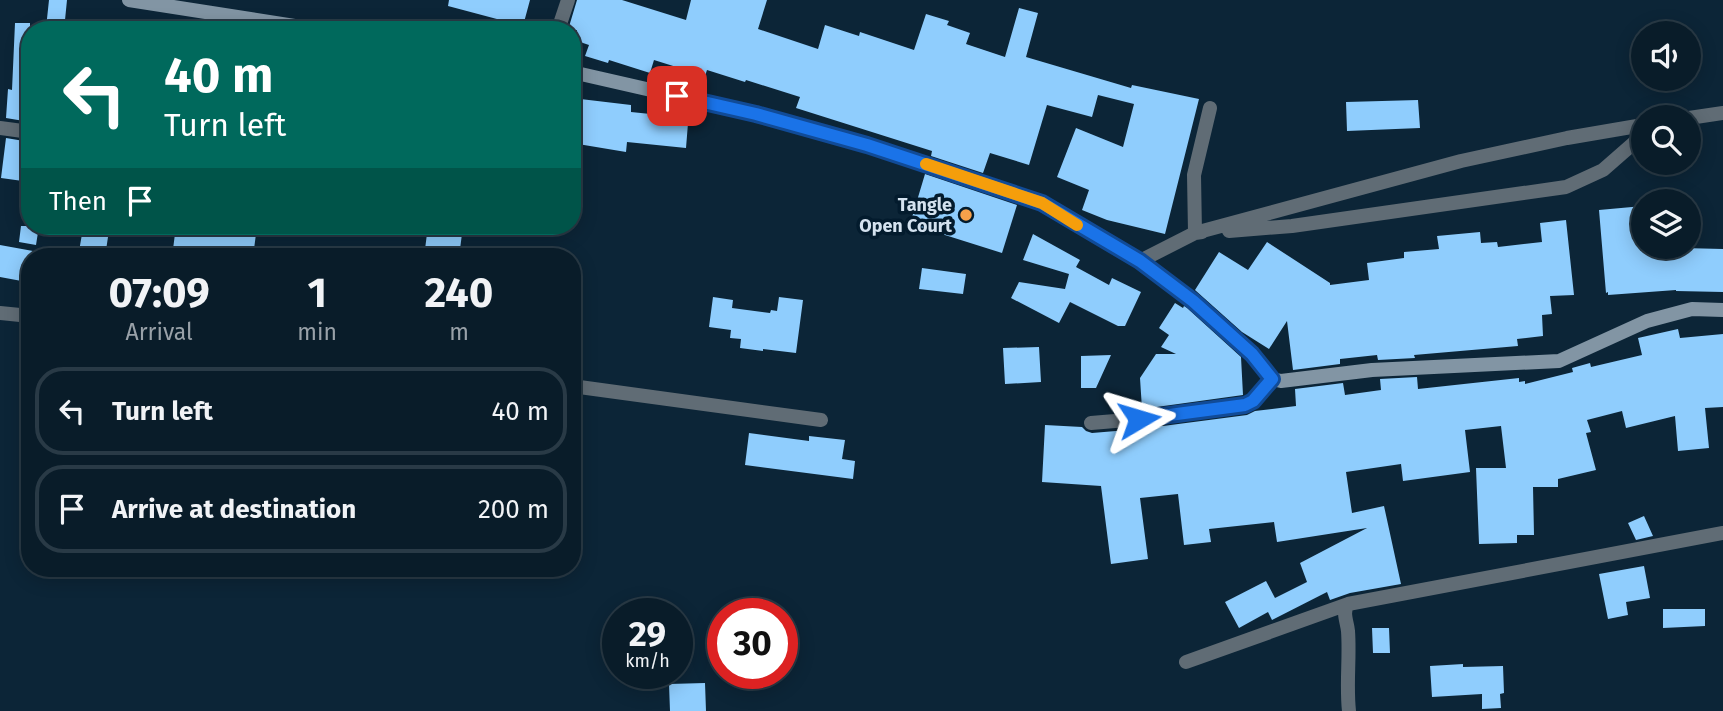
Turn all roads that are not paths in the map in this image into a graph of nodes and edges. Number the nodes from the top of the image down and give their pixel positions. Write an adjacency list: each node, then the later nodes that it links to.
1 (129, 0): 3 (street)
2 (568, 0): 4 (street)
3 (263, 21)
4 (561, 21)
5 (581, 74): 14 (street)
6 (1210, 108): 13 (street)
7 (1723, 113): 8 (street)
8 (1701, 116)
9 (1631, 127): 13 (street)
10 (0, 128): 11 (street)
11 (21, 131)
12 (1631, 146): 13 (street)
13 (1195, 233): 14 (street)
14 (1140, 261): 18 (street)
15 (1723, 310): 18 (street)
16 (0, 313): 17 (street)
17 (21, 315)
18 (1272, 379): 21 (street)
19 (581, 387): 20 (street)
20 (821, 420)
21 (1091, 424)
22 (1723, 533): 23 (street)
23 (1348, 604): 24 (street); 25 (street)
24 (1186, 662)
25 (1349, 711)

